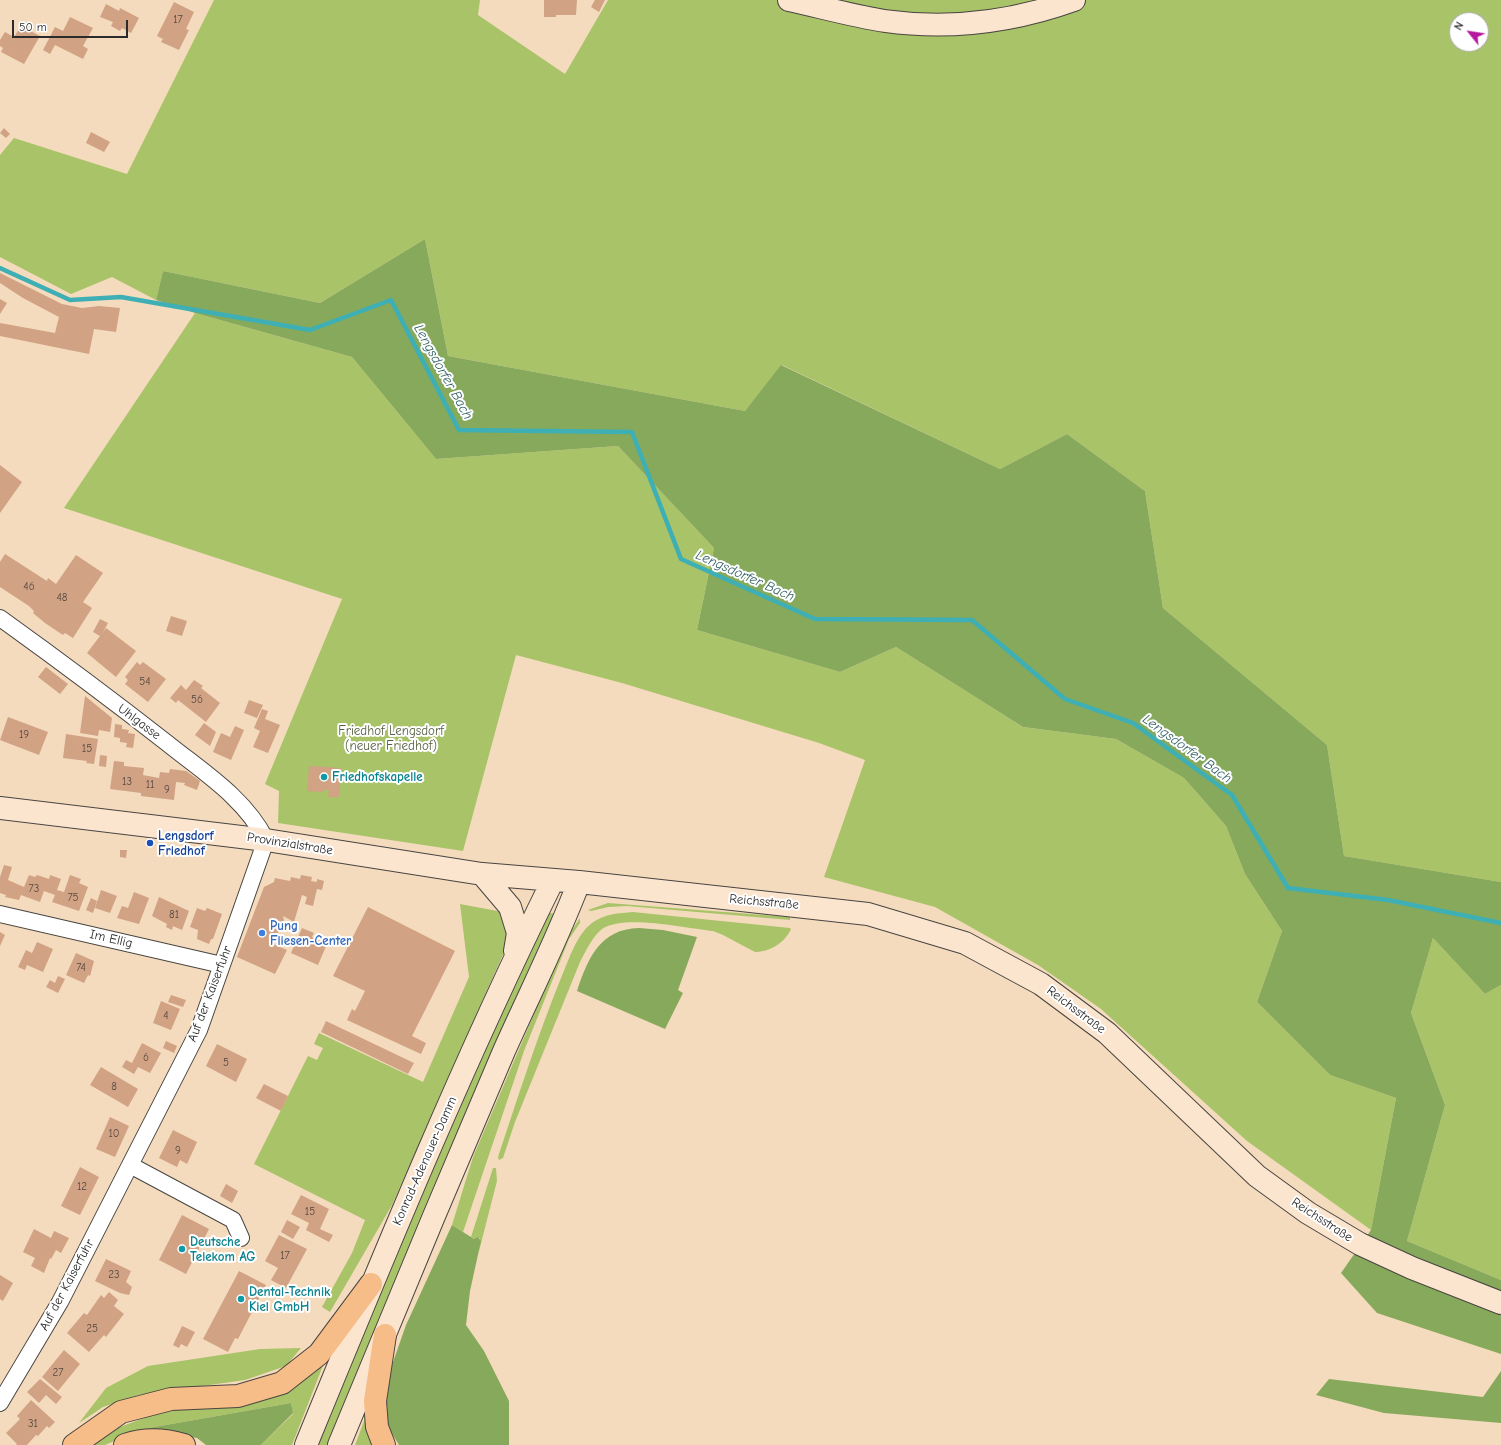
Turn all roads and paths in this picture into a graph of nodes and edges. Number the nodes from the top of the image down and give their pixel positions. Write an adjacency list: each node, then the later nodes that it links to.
1 (789, 0): 2 (main road)
2 (1074, 0)
3 (0, 618): 5 (street, Uhlgasse)
4 (0, 808): 5 (main road, Provinzialstraße)
5 (266, 840): 6 (main road, Provinzialstraße); 11 (street, Auf der Kaiserfuhr)
6 (482, 874): 7 (main road, Provinzialstraße); 10 (main road)
7 (553, 880): 8 (main road, Provinzialstraße); 10 (main road, Konrad-Adenauer-Damm)
8 (579, 882): 15 (main road, Reichsstraße); 16 (main road)
9 (0, 914): 11 (street, Im Ellig)
10 (514, 958): 14 (main road, Konrad-Adenauer-Damm)
11 (222, 965): 12 (street, Auf der Kaiserfuhr)
12 (130, 1165): 13 (street); 17 (street, Auf der Kaiserfuhr)
13 (241, 1238)
14 (371, 1284): 18 (highway); 21 (main road, Konrad-Adenauer-Damm)
15 (1501, 1303)
16 (384, 1334): 22 (main road); 23 (highway)
17 (0, 1403)
18 (74, 1445)
19 (125, 1445): 20 (highway)
20 (184, 1445)
21 (306, 1445)
22 (339, 1445)
23 (384, 1445)

